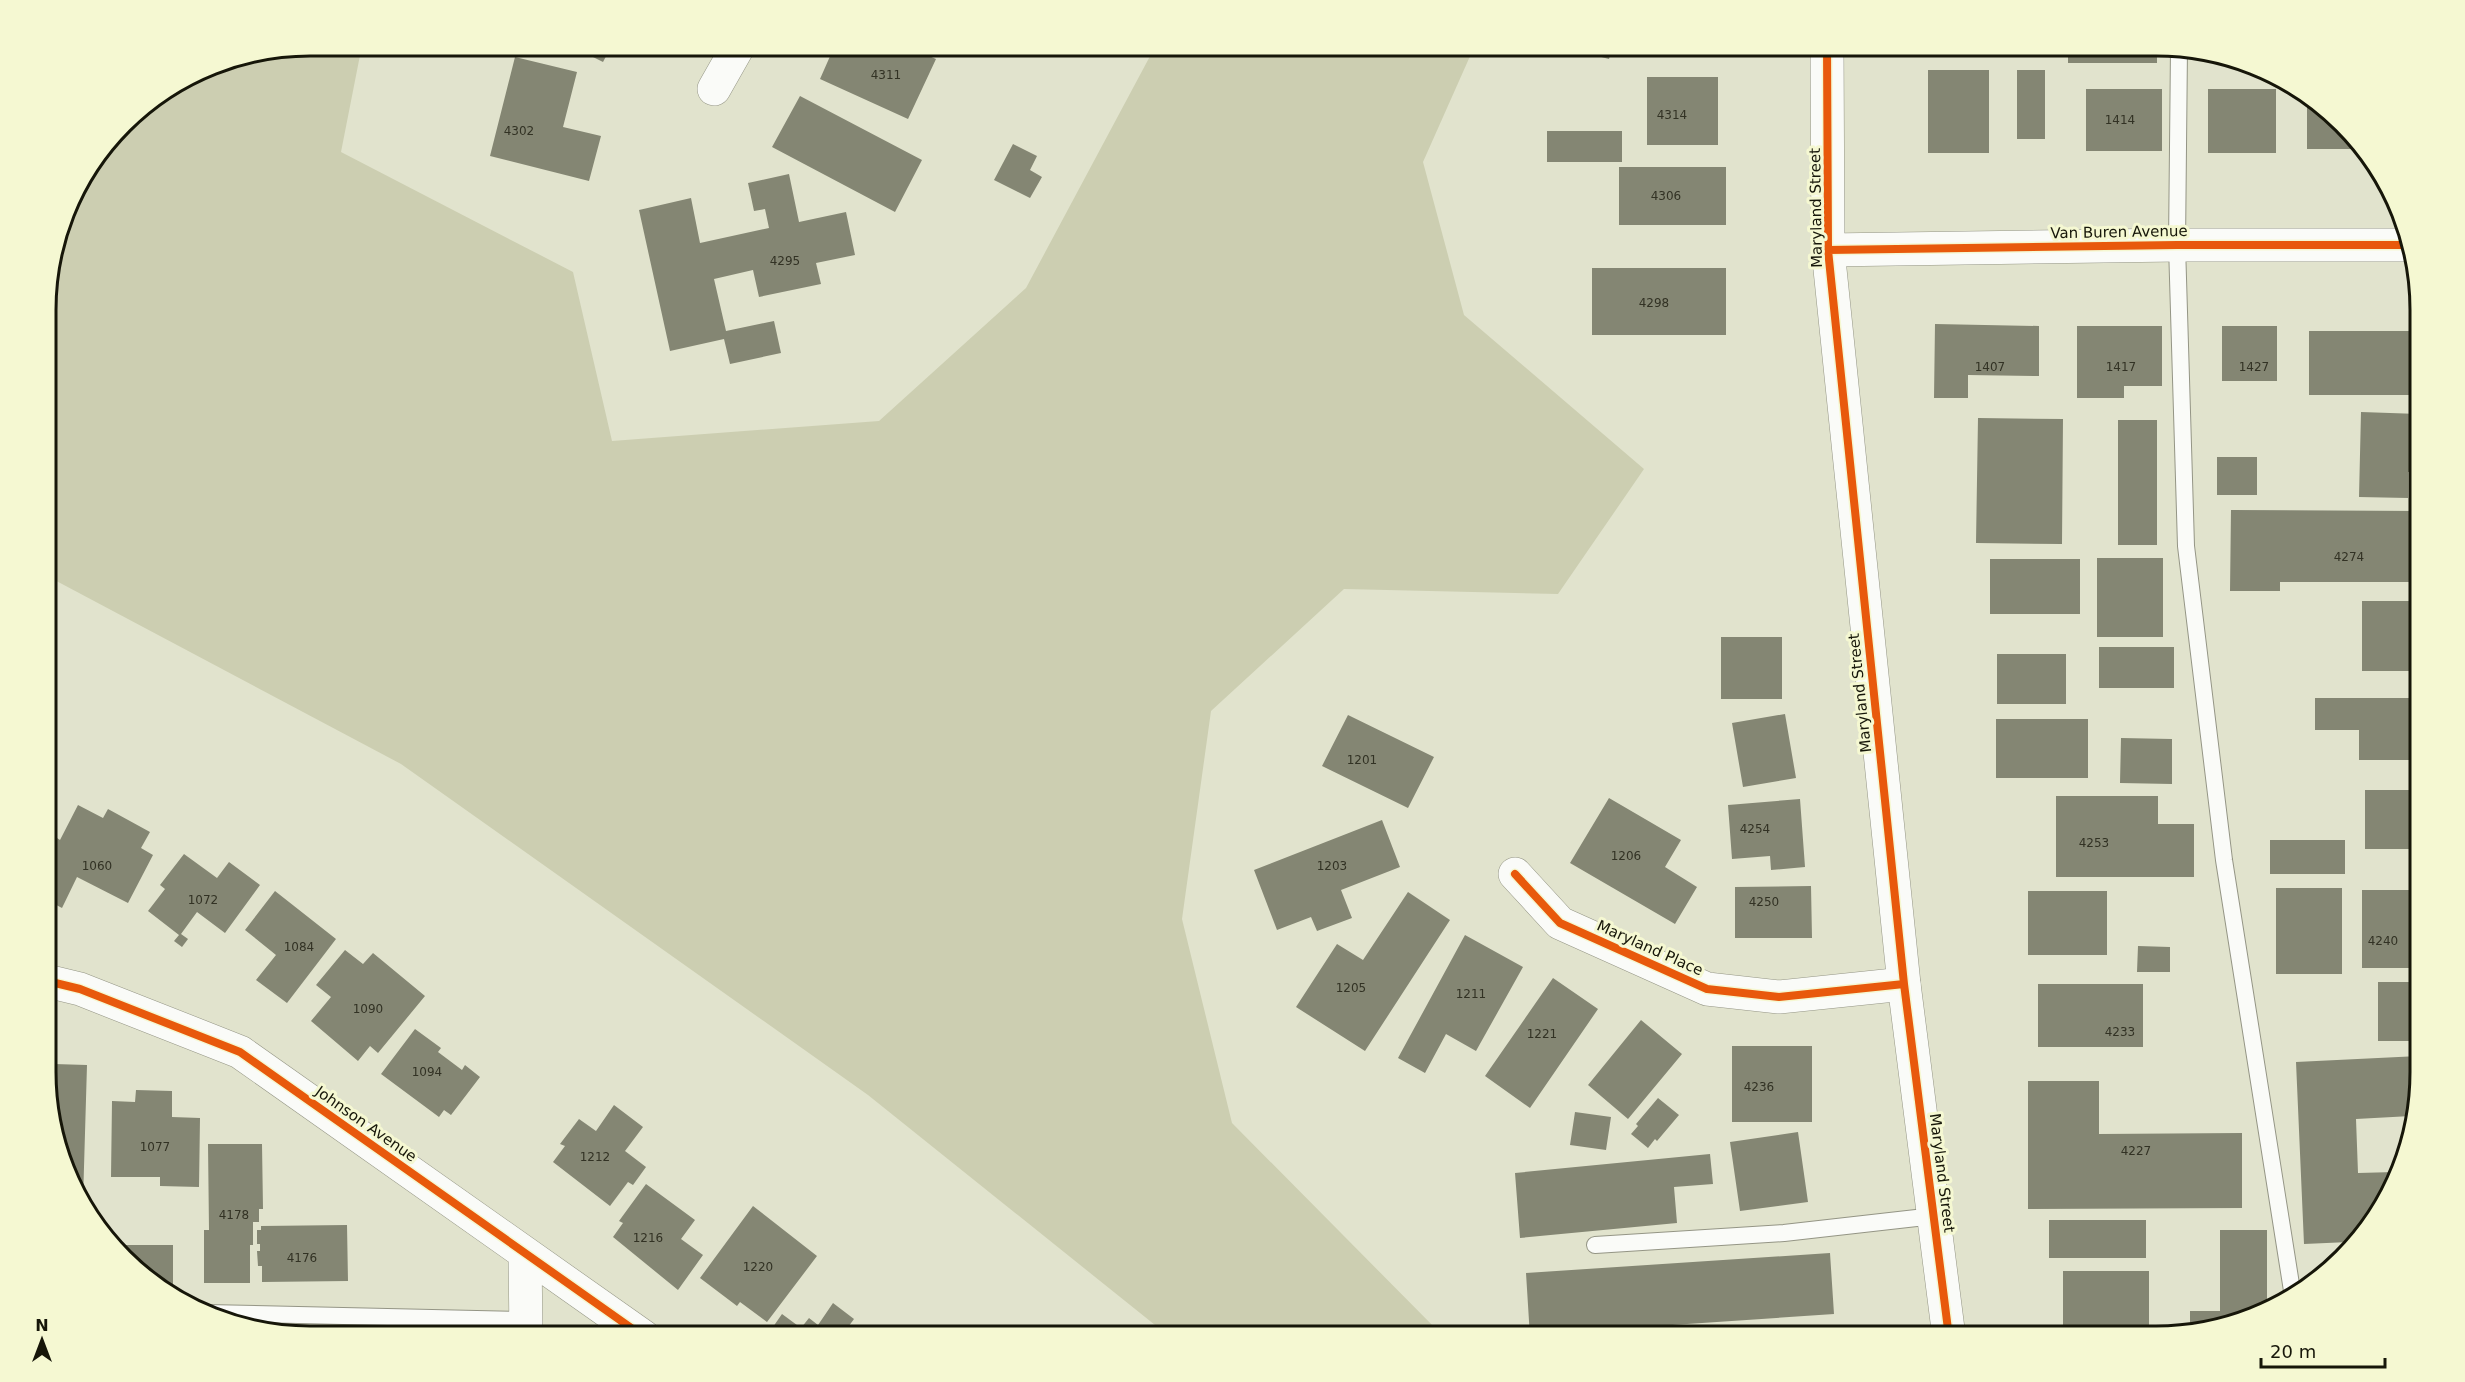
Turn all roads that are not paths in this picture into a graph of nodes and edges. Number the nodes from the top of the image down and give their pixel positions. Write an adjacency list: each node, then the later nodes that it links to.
1 (733, 56): 4 (street)
2 (1827, 56): 7 (street, Maryland Street)
3 (2179, 57): 5 (lane)
4 (714, 89)
5 (2177, 245): 6 (street, Van Buren Avenue); 7 (street, Van Buren Avenue); 14 (lane)
6 (2401, 245)
7 (1828, 250): 10 (street, Maryland Street)
8 (1515, 874): 10 (street, Maryland Place)
9 (56, 983): 13 (street, Johnson Avenue)
10 (1904, 984): 11 (street, Maryland Street)
11 (1934, 1216): 12 (lane); 19 (street, Maryland Street)
12 (1595, 1245)
13 (525, 1253): 17 (street); 18 (street, Johnson Avenue)
14 (2291, 1287)
15 (232, 1314): 16 (lane)
16 (483, 1326)
17 (526, 1326)
18 (628, 1326)
19 (1948, 1326)

